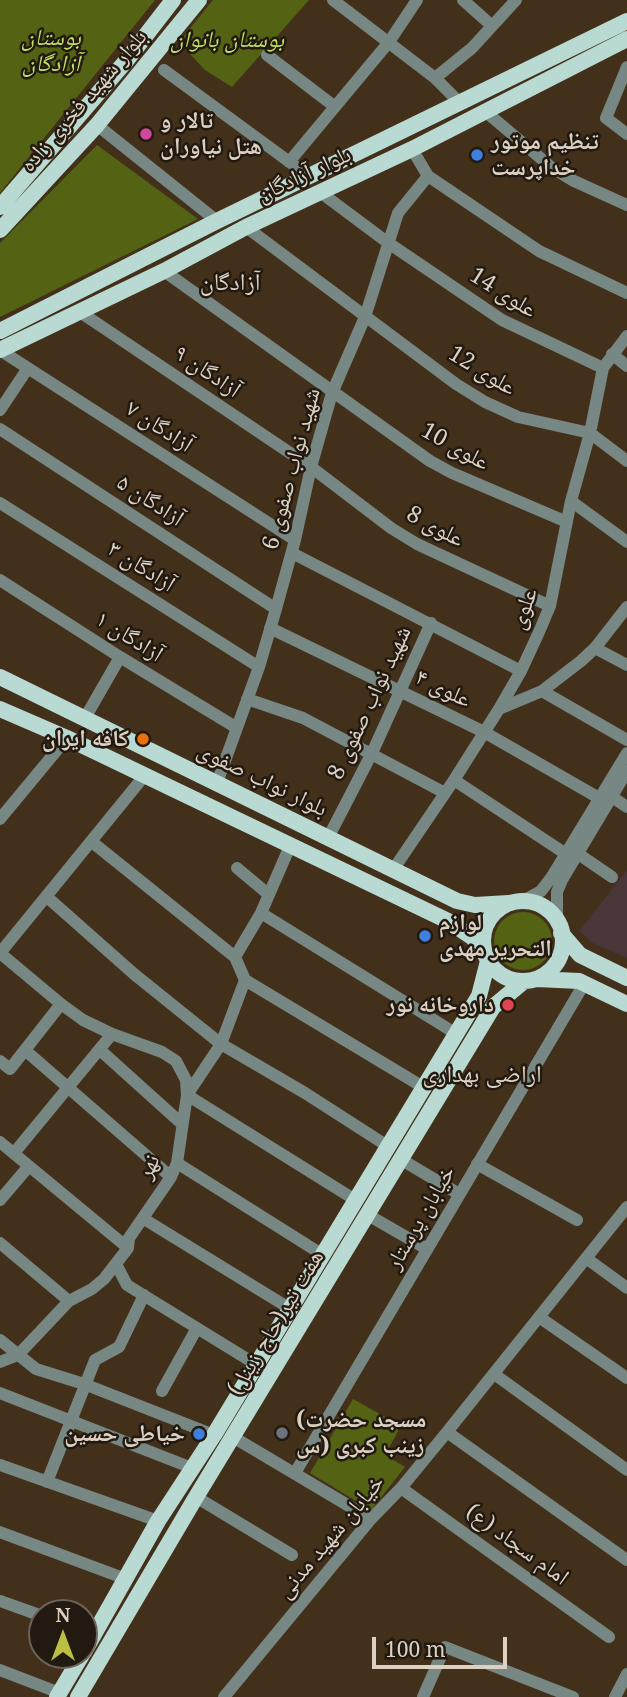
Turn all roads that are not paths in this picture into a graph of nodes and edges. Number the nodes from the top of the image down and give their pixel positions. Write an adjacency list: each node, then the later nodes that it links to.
1 (173, 0): 26 (main road, بلوار شهید فخری زاده)
2 (199, 0): 18 (main road, بلوار شهید فخری زاده)
3 (333, 0): 10 (street)
4 (417, 0): 10 (street)
5 (463, 0): 8 (street)
6 (516, 0): 8 (street)
7 (627, 21): 15 (main road, بلوار آزادگان)
8 (491, 25): 14 (street)
9 (627, 39): 17 (main road, بلوار آزادگان)
10 (389, 42): 14 (street); 16 (street)
11 (267, 55): 16 (street)
12 (627, 67): 19 (street)
13 (164, 69): 21 (street)
14 (435, 78): 15 (street)
15 (460, 103): 23 (main road, بلوار آزادگان)
16 (334, 106): 21 (street)
17 (486, 112): 20 (main road, بلوار آزادگان); 25 (street)
18 (97, 125): 27 (street); 29 (main road, بلوار شهید فخری زاده)
19 (627, 134)
20 (412, 149): 22 (street); 24 (main road, بلوار آزادگان)
21 (289, 162): 23 (street)
22 (428, 176): 30 (street, شهید نواب صفوی 6); 32 (street)
23 (310, 177): 27 (main road, بلوار آزادگان)
24 (320, 192): 28 (main road, بلوار آزادگان); 30 (street, علوی 14)
25 (627, 205)
26 (0, 207)
27 (217, 221): 35 (main road, بلوار آزادگان)
28 (246, 228): 31 (main road, بلوار آزادگان); 34 (street, علوی 12)
29 (0, 230)
30 (387, 242): 34 (street, شهید نواب صفوی 6); 41 (street, علوی 14)
31 (164, 271): 33 (main road, بلوار آزادگان); 42 (street, علوی 10)
32 (627, 293)
33 (80, 312): 37 (main road, بلوار آزادگان); 47 (street, آزادگان ۹)
34 (365, 317): 42 (street, شهید نواب صفوی 6); 45 (street, علوی 12)
35 (0, 331)
36 (627, 336): 38 (street, علوی)
37 (0, 350): 40 (street, آزادگان ۷)
38 (612, 354): 39 (street); 41 (street, علوی)
39 (627, 366)
40 (28, 368): 43 (street); 52 (street, آزادگان ۷)
41 (603, 368): 45 (street, علوی)
42 (332, 393): 47 (street, شهید نواب صفوی 6); 50 (street, علوی 10)
43 (0, 410)
44 (0, 429): 56 (street, آزادگان ۵)
45 (590, 433): 46 (street); 48 (street, علوی)
46 (627, 461)
47 (310, 467): 52 (street, شهید نواب صفوی 6); 54 (street, علوی 8)
48 (571, 501): 50 (street, علوی); 51 (street)
49 (0, 503): 62 (street, آزادگان ۳)
50 (567, 522): 54 (street, علوی)
51 (627, 542)
52 (293, 546): 56 (street, شهید نواب صفوی 6); 57 (street, آزادگان ۷)
53 (0, 580): 60 (street, آزادگان ۱)
54 (550, 606): 63 (street, علوی)
55 (627, 607): 59 (street)
56 (276, 609): 58 (street, شهید نواب صفوی 6)
57 (431, 623): 63 (street, آزادگان ۷); 65 (street, شهید نواب صفوی 8)
58 (270, 628): 62 (street, شهید نواب صفوی 6); 65 (street, علوی ۴)
59 (596, 648): 61 (street); 66 (street)
60 (120, 657): 70 (street); 71 (street, آزادگان ۱)
61 (627, 665)
62 (259, 667): 67 (street, شهید نواب صفوی 6)
63 (521, 671): 69 (street, علوی)
64 (0, 677): 70 (main road, بلوار نواب صفوی)
65 (400, 691): 72 (street, علوی ۴); 75 (street, شهید نواب صفوی 8)
66 (542, 691): 69 (street); 74 (street)
67 (247, 699): 71 (street, شهید نواب صفوی 6); 75 (street)
68 (0, 709): 73 (main road, بلوار نواب صفوی)
69 (499, 709): 72 (street, علوی)
70 (85, 718): 80 (main road, بلوار نواب صفوی)
71 (237, 728): 80 (street, شهید نواب صفوی 6)
72 (484, 732): 79 (street, علوی); 82 (street, علوی ۴)
73 (67, 738): 78 (main road, بلوار نواب صفوی); 84 (street)
74 (627, 740)
75 (372, 753): 81 (street); 85 (street, شهید نواب صفوی 8)
76 (627, 753): 82 (street)
77 (627, 771): 82 (street)
78 (145, 775): 86 (street); 87 (main road, بلوار نواب صفوی)
79 (454, 780): 81 (street, علوی); 88 (street)
80 (217, 783): 85 (main road, بلوار نواب صفوی)
81 (445, 793): 90 (street, علوی)
82 (606, 798): 83 (street, علوی ۴); 88 (street)
83 (627, 807)
84 (0, 819)
85 (328, 838): 90 (main road, بلوار نواب صفوی)
86 (92, 842): 93 (street); 101 (street)
87 (290, 846): 92 (street); 97 (main road, بلوار نواب صفوی)
88 (572, 853): 91 (street); 95 (street); 98 (street)
89 (237, 868): 92 (street)
90 (393, 870): 94 (main road, بلوار نواب صفوی)
91 (612, 877)
92 (268, 894): 96 (street)
93 (47, 897): 99 (street); 113 (street)
94 (457, 901): 95 (main road, بلوار نواب صفوی); 97 (main road)
95 (516, 902): 98 (main road); 100 (main road)
96 (261, 913): 101 (street); 111 (street)
97 (448, 921): 100 (main road, بلوار نواب صفوی)
98 (559, 926): 102 (main road); 105 (main road)
99 (0, 953): 108 (street)
100 (485, 955): 105 (main road); 107 (main road, هفت تیر(حاج زینل))
101 (235, 957): 104 (street)
102 (591, 961): 103 (main road); 106 (main road)
103 (627, 978)
104 (245, 980): 113 (street, نهر); 118 (street)
105 (530, 981): 106 (main road); 110 (main road, هفت تیر(حاج زینل))
106 (581, 982): 109 (main road); 126 (street, خیابان پرستار)
107 (479, 996): 110 (main road); 111 (main road, هفت تیر(حاج زینل))
108 (61, 1004): 112 (street); 115 (street)
109 (627, 1004)
110 (493, 1007): 124 (main road, هفت تیر(حاج زینل))
111 (456, 1033): 118 (main road, هفت تیر(حاج زینل))
112 (112, 1034): 114 (street); 119 (street)
113 (221, 1044): 119 (street, نهر); 122 (street)
114 (100, 1050): 117 (street); 120 (street)
115 (26, 1051): 116 (street); 117 (street)
116 (5, 1065)
117 (66, 1087): 123 (street); 128 (street)
118 (423, 1087): 122 (main road, هفت تیر(حاج زینل))
119 (187, 1095): 120 (street, نهر); 131 (street)
120 (181, 1123): 125 (street, نهر)
121 (0, 1142): 123 (street)
122 (389, 1147): 131 (main road, هفت تیر(حاج زینل))
123 (14, 1153): 127 (street)
124 (402, 1160): 129 (street); 133 (main road, هفت تیر(حاج زینل))
125 (177, 1163): 128 (street, نهر); 139 (street)
126 (477, 1164): 129 (street, خیابان پرستار); 135 (street)
127 (29, 1166): 130 (street); 137 (street)
128 (171, 1177): 134 (street, نهر)
129 (459, 1194): 138 (street, خیابان پرستار)
130 (0, 1200)
131 (357, 1200): 139 (main road, هفت تیر(حاج زینل))
132 (627, 1207): 140 (street, خیابان شهید مدنی)
133 (368, 1215): 138 (street); 160 (main road, هفت تیر(حاج زینل))
134 (144, 1219): 137 (street, نهر); 145 (street)
135 (576, 1220)
136 (0, 1243): 144 (street)
137 (128, 1248): 141 (street, نهر)
138 (427, 1249): 164 (street, خیابان پرستار)
139 (323, 1255): 145 (main road, هفت تیر(حاج زینل))
140 (586, 1258): 142 (street); 146 (street, خیابان شهید مدنی)
141 (116, 1264): 143 (street); 144 (street, نهر)
142 (627, 1288)
143 (144, 1295): 147 (street); 154 (street)
144 (69, 1301): 149 (street, نهر)
145 (289, 1308): 151 (main road, هفت تیر(حاج زینل))
146 (539, 1317): 152 (street, خیابان شهید مدنی); 153 (street)
147 (197, 1328): 151 (street); 155 (street)
148 (0, 1340): 149 (street)
149 (18, 1355): 150 (street); 154 (street)
150 (0, 1362)
151 (257, 1365): 159 (main road, هفت تیر(حاج زینل))
152 (494, 1374): 158 (street, خیابان شهید مدنی); 163 (street)
153 (627, 1378)
154 (83, 1384): 157 (street); 159 (street)
155 (162, 1391)
156 (0, 1393): 157 (street)
157 (70, 1422): 162 (street); 165 (street)
158 (447, 1432): 166 (street, خیابان شهید مدنی); 172 (street)
159 (214, 1435): 162 (main road, هفت تیر(حاج زینل))
160 (233, 1437): 164 (street); 167 (main road, هفت تیر(حاج زینل))
161 (0, 1465): 165 (street)
162 (192, 1468): 169 (main road, هفت تیر(حاج زینل))
163 (627, 1470)
164 (295, 1473): 168 (street)
165 (47, 1482): 169 (street)
166 (401, 1488): 168 (street, خیابان شهید مدنی); 177 (street, امام سجاد (ع))
167 (195, 1497): 171 (street); 183 (main road, هفت تیر(حاج زینل))
168 (370, 1519): 184 (street, خیابان شهید مدنی)
169 (158, 1521): 173 (main road, هفت تیر(حاج زینل))
170 (0, 1532): 173 (street)
171 (292, 1555)
172 (627, 1560)
173 (126, 1579): 176 (main road, هفت تیر(حاج زینل))
174 (0, 1601): 175 (street)
175 (28, 1611)
176 (98, 1620)
177 (609, 1637)
178 (73, 1669): 182 (main road, هفت تیر(حاج زینل))
179 (0, 1670): 182 (street)
180 (627, 1674): 187 (street)
181 (549, 1692): 185 (street); 186 (street)
182 (58, 1695)
183 (78, 1697)
184 (225, 1697)
185 (423, 1697)
186 (573, 1697)
187 (615, 1697)

